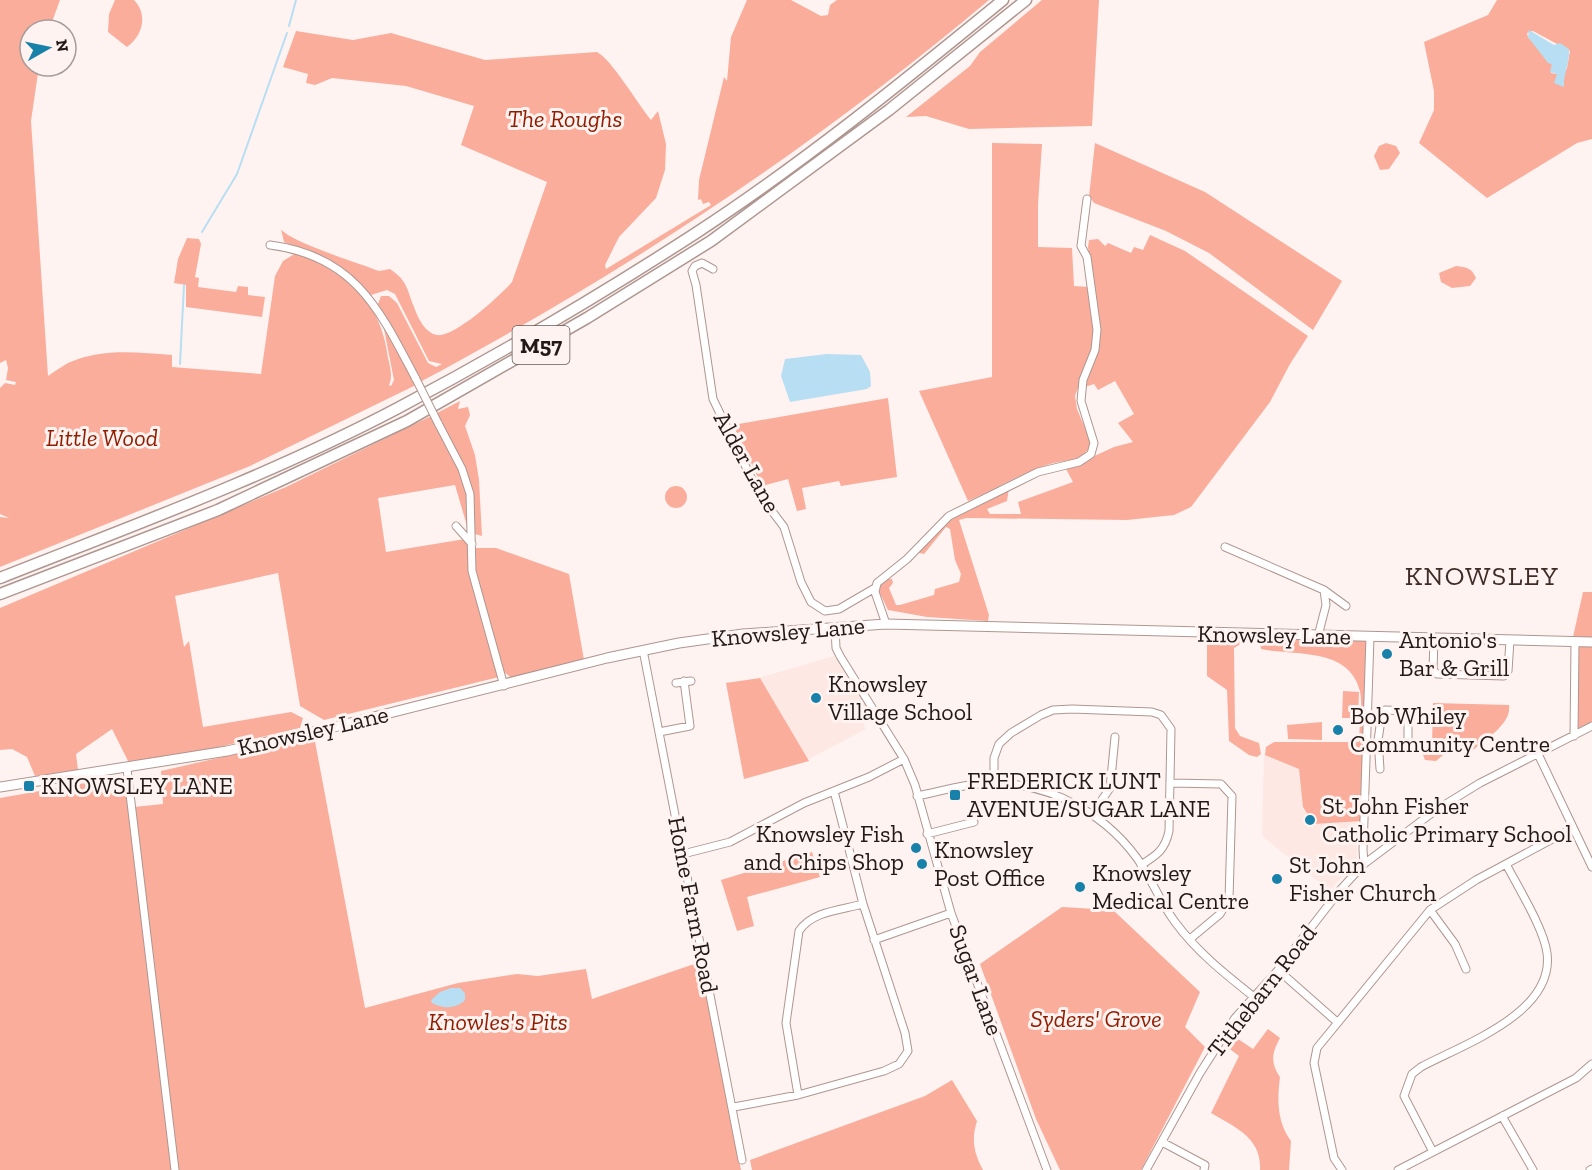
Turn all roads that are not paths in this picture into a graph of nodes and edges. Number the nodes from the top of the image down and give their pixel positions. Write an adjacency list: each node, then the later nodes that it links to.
1 (1003, 0): 9 (highway, M57)
2 (1026, 0): 12 (highway, M57)
3 (1087, 199): 10 (street)
4 (270, 245): 7 (street, bridge)
5 (713, 269): 10 (street, Alder Lane)
6 (456, 526): 7 (street)
7 (472, 544): 24 (street)
8 (1225, 548): 11 (street)
9 (0, 578)
10 (875, 588): 14 (street)
11 (1324, 590): 13 (street); 16 (street)
12 (0, 594)
13 (1346, 606)
14 (886, 624): 15 (main road, Knowsley Lane); 16 (main road, Knowsley Lane)
15 (835, 627): 22 (main road, Knowsley Lane); 35 (street, Sugar Lane)
16 (1318, 636): 17 (main road, Knowsley Lane)
17 (1370, 637): 18 (main road, Knowsley Lane); 25 (street)
18 (1434, 639): 19 (main road, Knowsley Lane); 19 (street)
19 (1510, 640): 20 (main road, Knowsley Lane)
20 (1575, 642): 21 (main road, Knowsley Lane); 31 (street)
21 (1592, 642)
22 (643, 650): 24 (main road, Knowsley Lane); 29 (street, Home Farm Road)
23 (684, 682): 27 (street)
24 (504, 686): 36 (main road, Knowsley Lane)
25 (1367, 720): 26 (street); 48 (street)
26 (1381, 720): 33 (street); 37 (street)
27 (690, 726): 29 (street); 30 (street)
28 (1592, 726): 31 (street, Tithebarn Road)
29 (658, 732): 47 (street, Home Farm Road)
30 (692, 735)
31 (1574, 736): 34 (street, Tithebarn Road)
32 (1115, 737): 43 (street)
33 (1407, 748)
34 (1538, 754): 45 (street); 48 (street, Tithebarn Road)
35 (904, 759): 41 (street); 42 (street, Sugar Lane)
36 (127, 769): 40 (main road, Knowsley Lane); 68 (street)
37 (1380, 769)
38 (994, 783): 39 (street); 42 (street); 43 (street)
39 (1171, 783): 50 (street); 55 (street)
40 (0, 787)
41 (834, 791): 47 (street); 52 (street)
42 (917, 796): 46 (street, Sugar Lane)
43 (1093, 813): 50 (street)
44 (974, 822): 46 (street)
45 (1573, 828): 49 (street); 51 (street)
46 (927, 834): 54 (street, Sugar Lane)
47 (683, 854): 63 (street, Home Farm Road)
48 (1364, 864): 58 (street, Tithebarn Road)
49 (1506, 864): 53 (street); 66 (street)
50 (1141, 865): 55 (street)
51 (1592, 867)
52 (863, 904): 56 (street); 62 (street)
53 (1430, 910): 57 (street); 60 (street)
54 (951, 913): 56 (street); 69 (street, Sugar Lane)
55 (1190, 939): 59 (street)
56 (874, 940): 62 (street)
57 (1462, 965)
58 (1278, 970): 59 (street, Tithebarn Road); 60 (street)
59 (1254, 997): 65 (street, Tithebarn Road)
60 (1337, 1022): 72 (street)
61 (1592, 1064): 64 (street)
62 (798, 1095): 63 (street)
63 (734, 1107): 67 (street, Home Farm Road)
64 (1502, 1116): 66 (street); 74 (street)
65 (1162, 1142): 70 (street, Tithebarn Road); 71 (street)
66 (1433, 1152): 73 (street)
67 (742, 1160)
68 (175, 1170)
69 (1047, 1170)
70 (1146, 1170)
71 (1204, 1170)
72 (1342, 1170)
73 (1398, 1170)
74 (1533, 1170)

